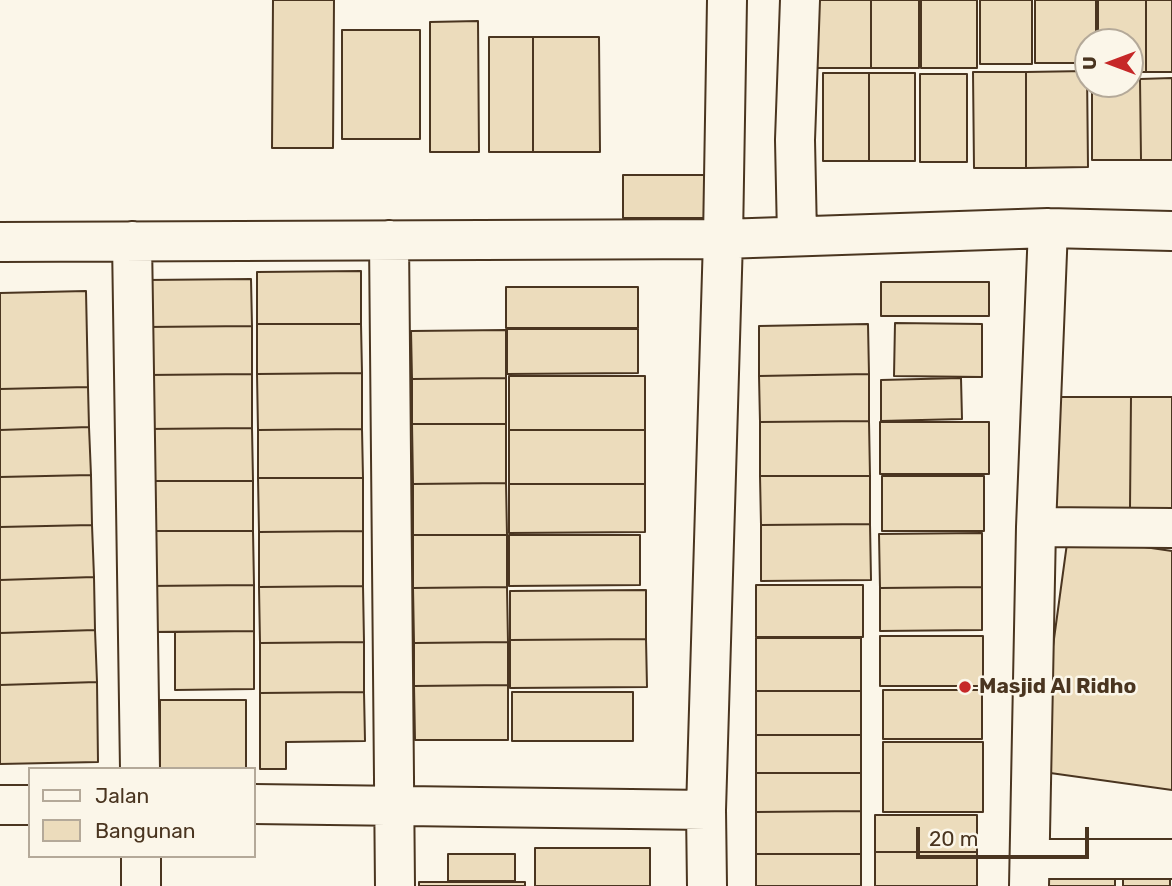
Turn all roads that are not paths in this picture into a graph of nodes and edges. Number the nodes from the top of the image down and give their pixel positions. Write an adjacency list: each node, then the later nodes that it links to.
1 (727, 0): 6 (street)
2 (800, 0): 5 (street)
3 (1048, 228): 4 (street); 5 (street); 10 (street)
4 (1172, 231)
5 (797, 236): 6 (street)
6 (723, 239): 7 (street); 17 (street)
7 (389, 240): 9 (street); 16 (street)
8 (0, 242): 9 (street)
9 (132, 242): 12 (street)
10 (1036, 527): 11 (street); 20 (street)
11 (1172, 528)
12 (140, 767)
13 (256, 804): 16 (street)
14 (0, 805): 15 (street)
15 (28, 805)
16 (393, 805): 17 (street); 22 (street)
17 (706, 810): 23 (street)
18 (141, 858): 21 (street)
19 (1172, 859): 20 (street)
20 (1030, 873)
21 (141, 886)
22 (395, 886)
23 (707, 886)

